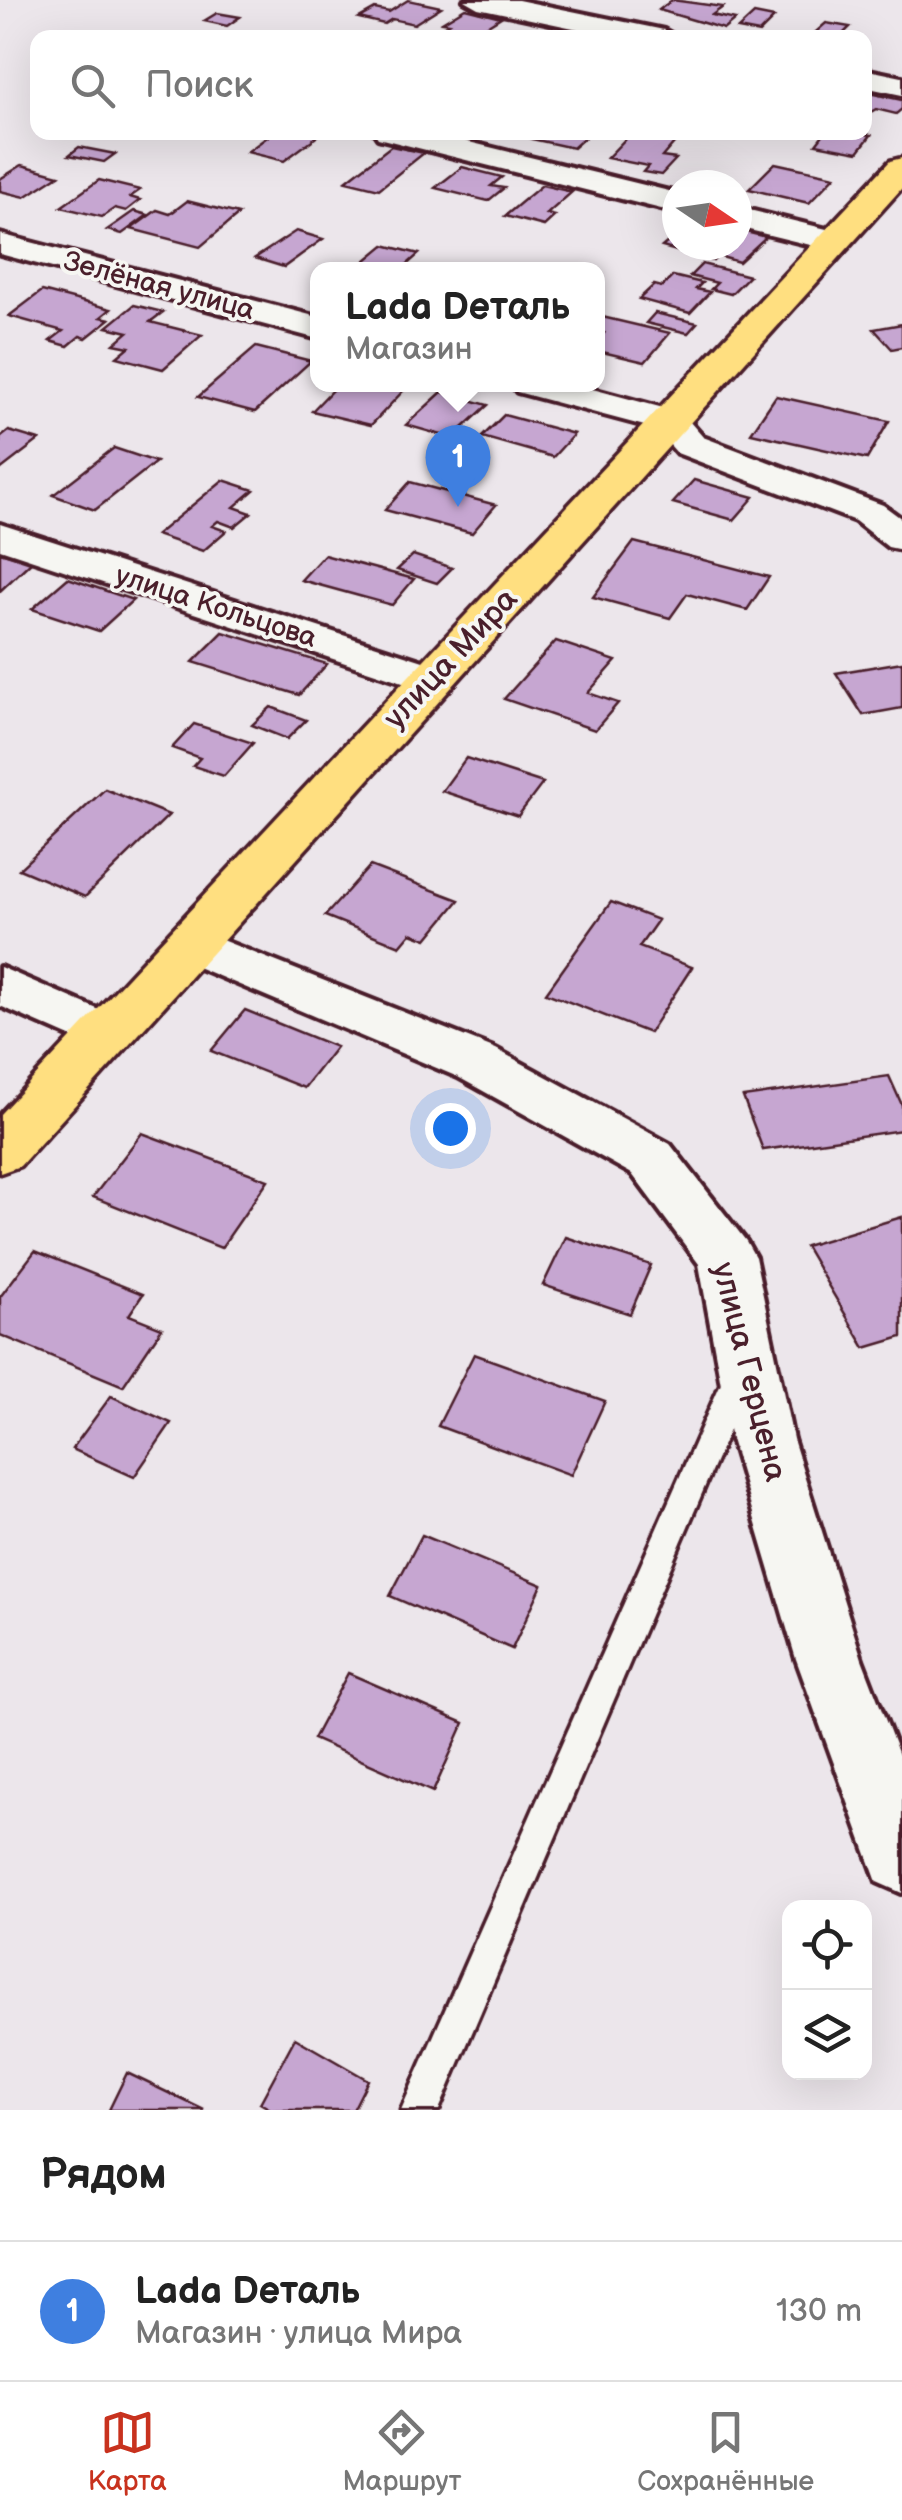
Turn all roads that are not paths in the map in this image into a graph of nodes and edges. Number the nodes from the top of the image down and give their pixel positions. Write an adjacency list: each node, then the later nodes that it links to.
1 (478, 0): 2 (street)
2 (625, 30)
3 (872, 80): 4 (street)
4 (902, 86)
5 (423, 140): 7 (street)
6 (902, 168): 9 (main road, улица Мира)
7 (662, 198)
8 (752, 221): 9 (street)
9 (835, 241): 13 (main road, улица Мира)
10 (0, 244): 11 (street, Зелёная улица)
11 (310, 326)
12 (560, 392): 13 (street)
13 (668, 421): 15 (street); 16 (main road, улица Мира)
14 (0, 536): 16 (street, улица Кольцова)
15 (902, 538)
16 (432, 678): 17 (main road, улица Мира)
17 (189, 944): 19 (main road, улица Мира); 21 (street, улица Герцена)
18 (0, 985): 19 (street)
19 (107, 1034): 20 (main road, улица Мира)
20 (0, 1150)
21 (746, 1358): 22 (street, улица Герцена); 23 (lane)
22 (902, 1857)
23 (420, 2110)

